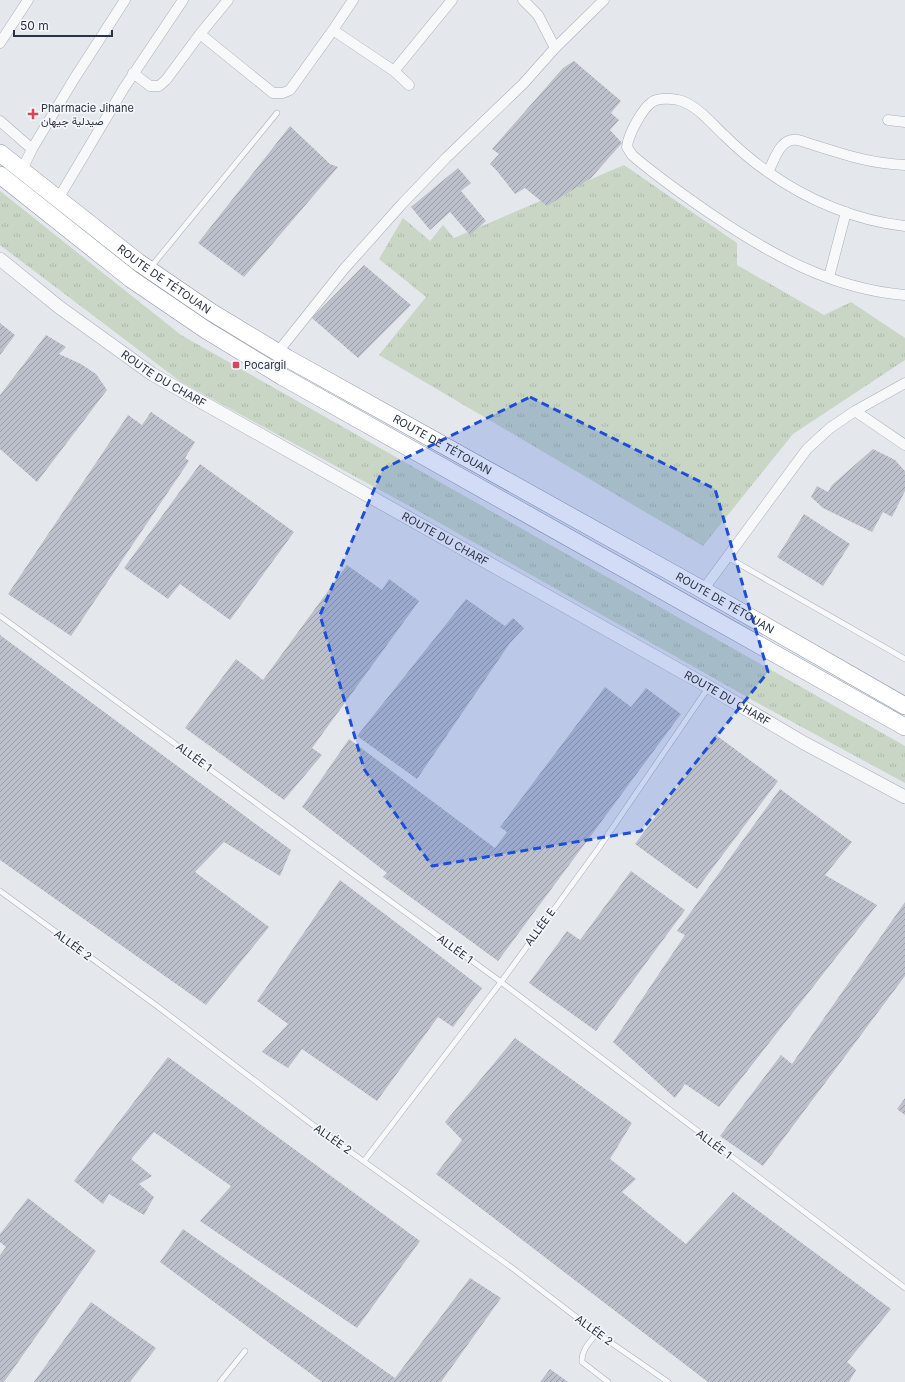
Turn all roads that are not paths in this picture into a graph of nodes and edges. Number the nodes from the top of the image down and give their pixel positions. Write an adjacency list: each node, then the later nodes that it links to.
1 (28, 0): 11 (street)
2 (125, 0): 20 (street)
3 (183, 0): 14 (street)
4 (228, 0): 10 (street)
5 (352, 0): 9 (street)
6 (452, 0): 13 (street)
7 (523, 0): 12 (street)
8 (604, 0): 12 (street)
9 (333, 30): 10 (street); 13 (street)
10 (200, 34): 14 (street)
11 (0, 43)
12 (555, 48): 33 (street)
13 (394, 71): 15 (street)
14 (133, 73): 26 (street)
15 (409, 85)
16 (277, 113): 30 (lane)
17 (888, 120): 19 (street)
18 (0, 122): 20 (street)
19 (905, 122)
20 (32, 149): 23 (street)
21 (0, 153): 23 (highway, ROUTE DE TÉTOUAN)
22 (905, 165): 24 (street)
23 (22, 170): 26 (highway, ROUTE DE TÉTOUAN)
24 (768, 172): 27 (street); 31 (street)
25 (0, 175): 43 (highway, ROUTE DE TÉTOUAN)
26 (58, 198): 30 (highway, ROUTE DE TÉTOUAN)
27 (846, 212): 28 (street); 31 (street)
28 (905, 226)
29 (0, 259): 41 (street, ROUTE DU CHARF)
30 (149, 269): 33 (highway, ROUTE DE TÉTOUAN)
31 (829, 277): 32 (street)
32 (905, 295)
33 (277, 353): 38 (highway, ROUTE DE TÉTOUAN)
34 (905, 383): 35 (street)
35 (855, 411): 36 (street); 37 (street)
36 (905, 445)
37 (727, 557): 38 (street); 40 (lane)
38 (703, 590): 42 (highway, ROUTE DE TÉTOUAN)
39 (0, 616): 46 (lane, ALLÉE 1)
40 (905, 659)
41 (709, 687): 44 (street, ROUTE DU CHARF); 46 (lane, ALLÉE E)
42 (905, 706)
43 (905, 727)
44 (905, 797)
45 (0, 892): 47 (lane, ALLÉE 2)
46 (501, 982): 47 (lane, ALLÉE E); 48 (lane, ALLÉE 1)
47 (364, 1161): 49 (lane, ALLÉE 2)
48 (905, 1288)
49 (597, 1333): 52 (lane); 53 (lane, ALLÉE 2)
50 (245, 1350): 51 (lane)
51 (220, 1382)
52 (608, 1382)
53 (668, 1382)

